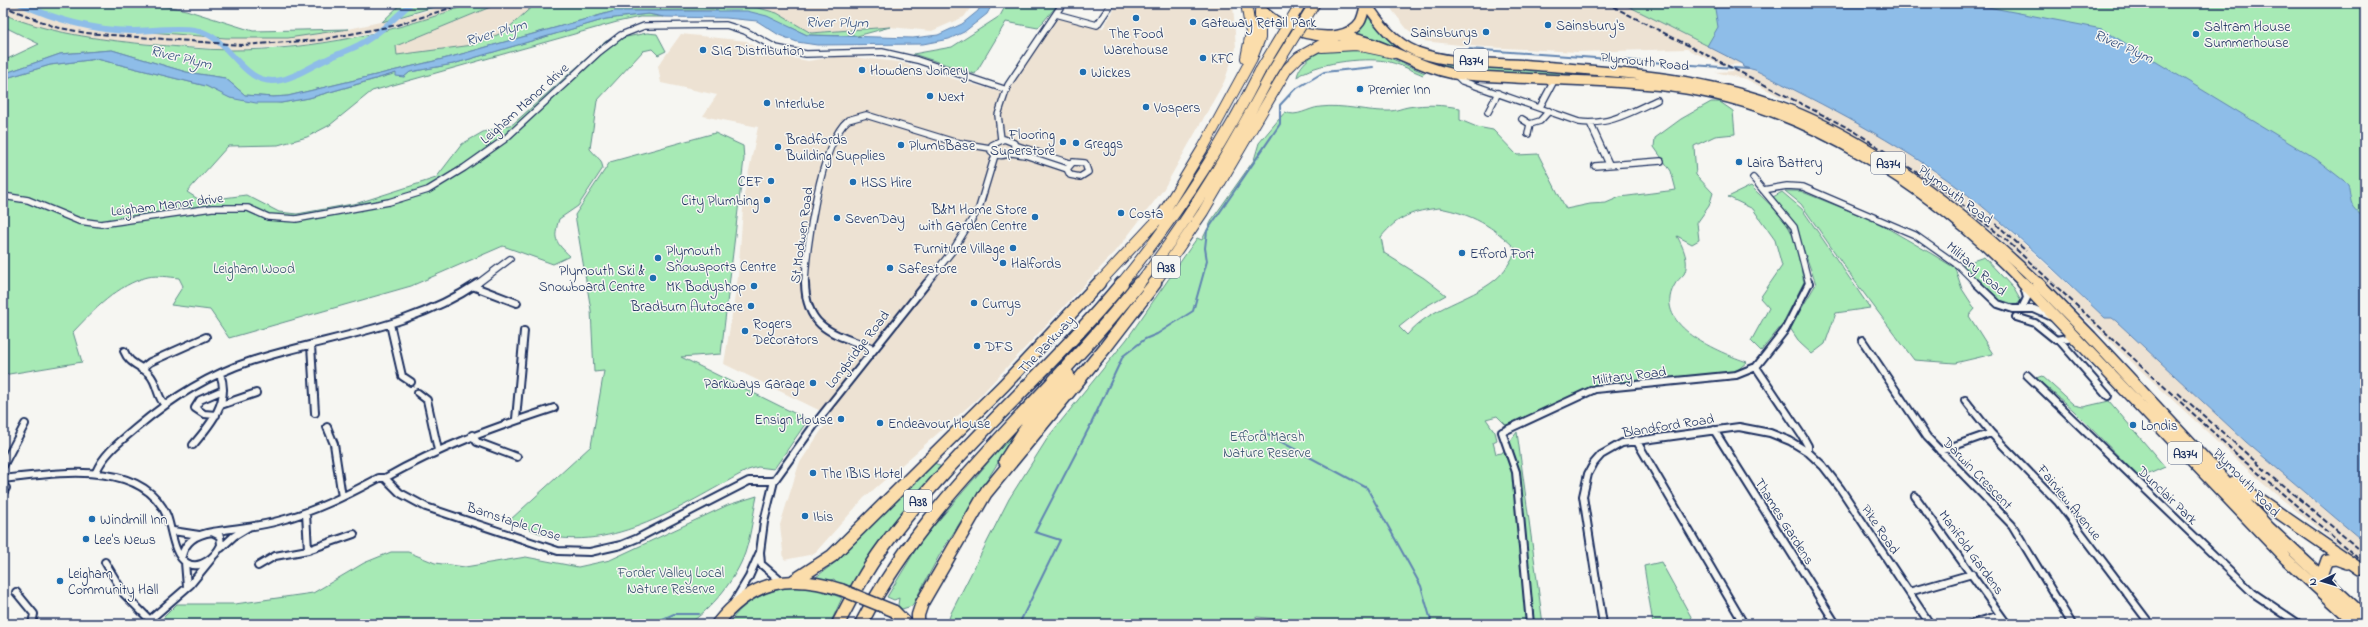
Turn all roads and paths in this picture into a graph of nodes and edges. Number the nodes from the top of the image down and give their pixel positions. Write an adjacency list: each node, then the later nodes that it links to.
1 (1063, 3): 8 (street)
2 (1112, 3): 8 (street)
3 (1246, 3): 16 (highway, A38)
4 (1302, 3): 66 (highway, The Parkway / A38, bridge)
5 (1315, 3): 52 (highway, A38, bridge)
6 (1366, 3): 9 (main road, A374); 72 (main road, Plymouth Road / A374)
7 (1259, 7): 9 (main road, A374); 16 (highway, A38)
8 (1056, 14): 14 (street)
9 (1337, 36): 10 (highway, A38); 11 (main road, Plymouth Road / A374)
10 (1315, 48): 11 (highway, A38); 96 (highway, A38)
11 (1394, 53): 12 (main road, Plymouth Road / A374)
12 (1455, 74): 13 (main road, Plymouth Road / A374); 15 (street)
13 (1555, 79): 19 (street); 42 (main road, Plymouth Road / A374)
14 (1007, 90): 27 (street); 39 (street, Leigham Manor drive)
15 (1498, 93): 18 (street); 19 (street)
16 (1231, 96): 40 (highway, A38)
17 (1657, 100): 25 (street)
18 (1491, 106): 20 (street); 22 (street)
19 (1540, 107): 21 (street)
20 (1498, 108)
21 (1549, 111): 24 (street); 25 (street)
22 (1488, 112)
23 (1522, 119): 24 (street)
24 (1530, 124): 26 (street)
25 (1591, 124): 34 (street)
26 (1528, 134)
27 (1001, 139): 28 (street); 29 (street)
28 (1015, 145): 30 (street); 30 (street)
29 (990, 148): 31 (street); 56 (street, St Modwen Road)
30 (1012, 153): 32 (street)
31 (995, 155): 32 (street); 36 (street, Longbridge Road)
32 (1006, 156): 36 (street, Longbridge Road)
33 (1661, 160): 34 (street)
34 (1608, 164): 35 (street)
35 (1595, 166)
36 (992, 169): 56 (street, Longbridge Road)
37 (1753, 178): 38 (street, Military Road)
38 (1763, 190): 45 (street, Military Road); 58 (street, Military Road)
39 (3, 196)
40 (1163, 214): 66 (highway, A38); 114 (highway, A38)
41 (510, 259): 43 (street)
42 (2022, 283): 45 (street, Military Road); 47 (main road, Plymouth Road / A374)
43 (475, 287): 44 (street); 48 (street)
44 (517, 303)
45 (2022, 308): 47 (street, Military Road)
46 (2016, 317): 54 (street)
47 (2056, 320): 51 (main road, Plymouth Road / A374)
48 (390, 324): 55 (street); 62 (street)
49 (524, 331): 75 (street)
50 (206, 336): 59 (street)
51 (2073, 337): 54 (street); 139 (main road, Plymouth Road / A374)
52 (1094, 339): 96 (highway, A38); 126 (highway, A38)
53 (1862, 340): 85 (street, Darwin Crescent)
54 (2060, 341): 67 (street)
55 (311, 345): 60 (street); 73 (street)
56 (874, 349): 93 (street, Longbridge Road)
57 (124, 351): 59 (street)
58 (1756, 366): 86 (street, Pike Road); 129 (street, Military Road)
59 (141, 369): 69 (street)
60 (220, 374): 63 (street); 69 (street)
61 (2027, 374): 138 (street, Dunclair Park)
62 (411, 382)
63 (223, 390): 70 (street); 74 (street)
64 (256, 393): 70 (street)
65 (418, 393): 84 (street)
66 (1020, 394): 125 (highway, The Parkway / A38)
67 (2108, 396)
68 (1965, 400): 80 (street, Fairview Avenue)
69 (165, 405): 90 (street)
70 (221, 405): 74 (street)
71 (554, 408): 75 (street)
72 (2158, 408): 113 (main road, Plymouth Road / A374); 113 (main road)
73 (315, 414)
74 (216, 415): 83 (street)
75 (516, 419): 81 (street)
76 (25, 424): 87 (street)
77 (327, 427): 98 (street)
78 (1714, 430): 79 (street, Blandford Road); 82 (street, Blandford Road); 132 (street, Thames Gardens)
79 (1772, 433): 86 (street, Pike Road)
80 (1991, 433): 85 (street); 137 (street, Fairview Avenue)
81 (472, 435): 84 (street); 88 (street)
82 (1636, 440): 130 (street, Blandford Road); 131 (street)
83 (193, 446)
84 (438, 450): 91 (street)
85 (1940, 451): 136 (street, Darwin Crescent)
86 (1808, 452): 118 (street, Pike Road)
87 (5, 457): 89 (street)
88 (517, 457)
89 (3, 466)
90 (96, 472): 92 (street); 101 (street)
91 (385, 478): 93 (street, Barnstaple Close); 98 (street)
92 (3, 479)
93 (774, 481): 107 (street, Longbridge Road)
94 (3, 488): 95 (street)
95 (3, 493)
96 (985, 494): 128 (highway, A38)
97 (1915, 496): 112 (street, Manifold Gardens)
98 (342, 497): 99 (street)
99 (306, 513): 100 (street); 106 (street)
100 (250, 527): 102 (street); 105 (street)
101 (173, 531): 104 (street); 109 (street)
102 (212, 532): 104 (street); 105 (street)
103 (354, 534): 106 (street)
104 (200, 535): 109 (street)
105 (220, 549): 108 (street)
106 (308, 550): 111 (street)
107 (760, 552): 115 (street); 119 (street, Longbridge Road)
108 (213, 557): 109 (street); 116 (street)
109 (184, 559): 116 (street)
110 (105, 562): 122 (street)
111 (258, 566)
112 (1972, 574): 118 (street); 120 (street, Manifold Gardens)
113 (2320, 577): 121 (main road, Plymouth Road / A374)
114 (795, 580): 115 (main road); 127 (main road, bridge)
115 (782, 582): 119 (main road)
116 (187, 587): 122 (street)
117 (16, 592): 123 (street)
118 (1908, 592): 133 (street, Pike Road)
119 (726, 614): 124 (main road)
120 (2000, 615): 134 (street); 135 (street, Manifold Gardens)
121 (2365, 617)
122 (147, 622)
123 (32, 624)
124 (717, 624)
125 (838, 624)
126 (861, 624)
127 (907, 624)
128 (918, 624)
129 (1530, 624)
130 (1603, 624)
131 (1744, 624)
132 (1836, 624)
133 (1930, 624)
134 (1971, 624)
135 (2007, 624)
136 (2072, 624)
137 (2150, 624)
138 (2299, 624)
139 (2357, 624)

